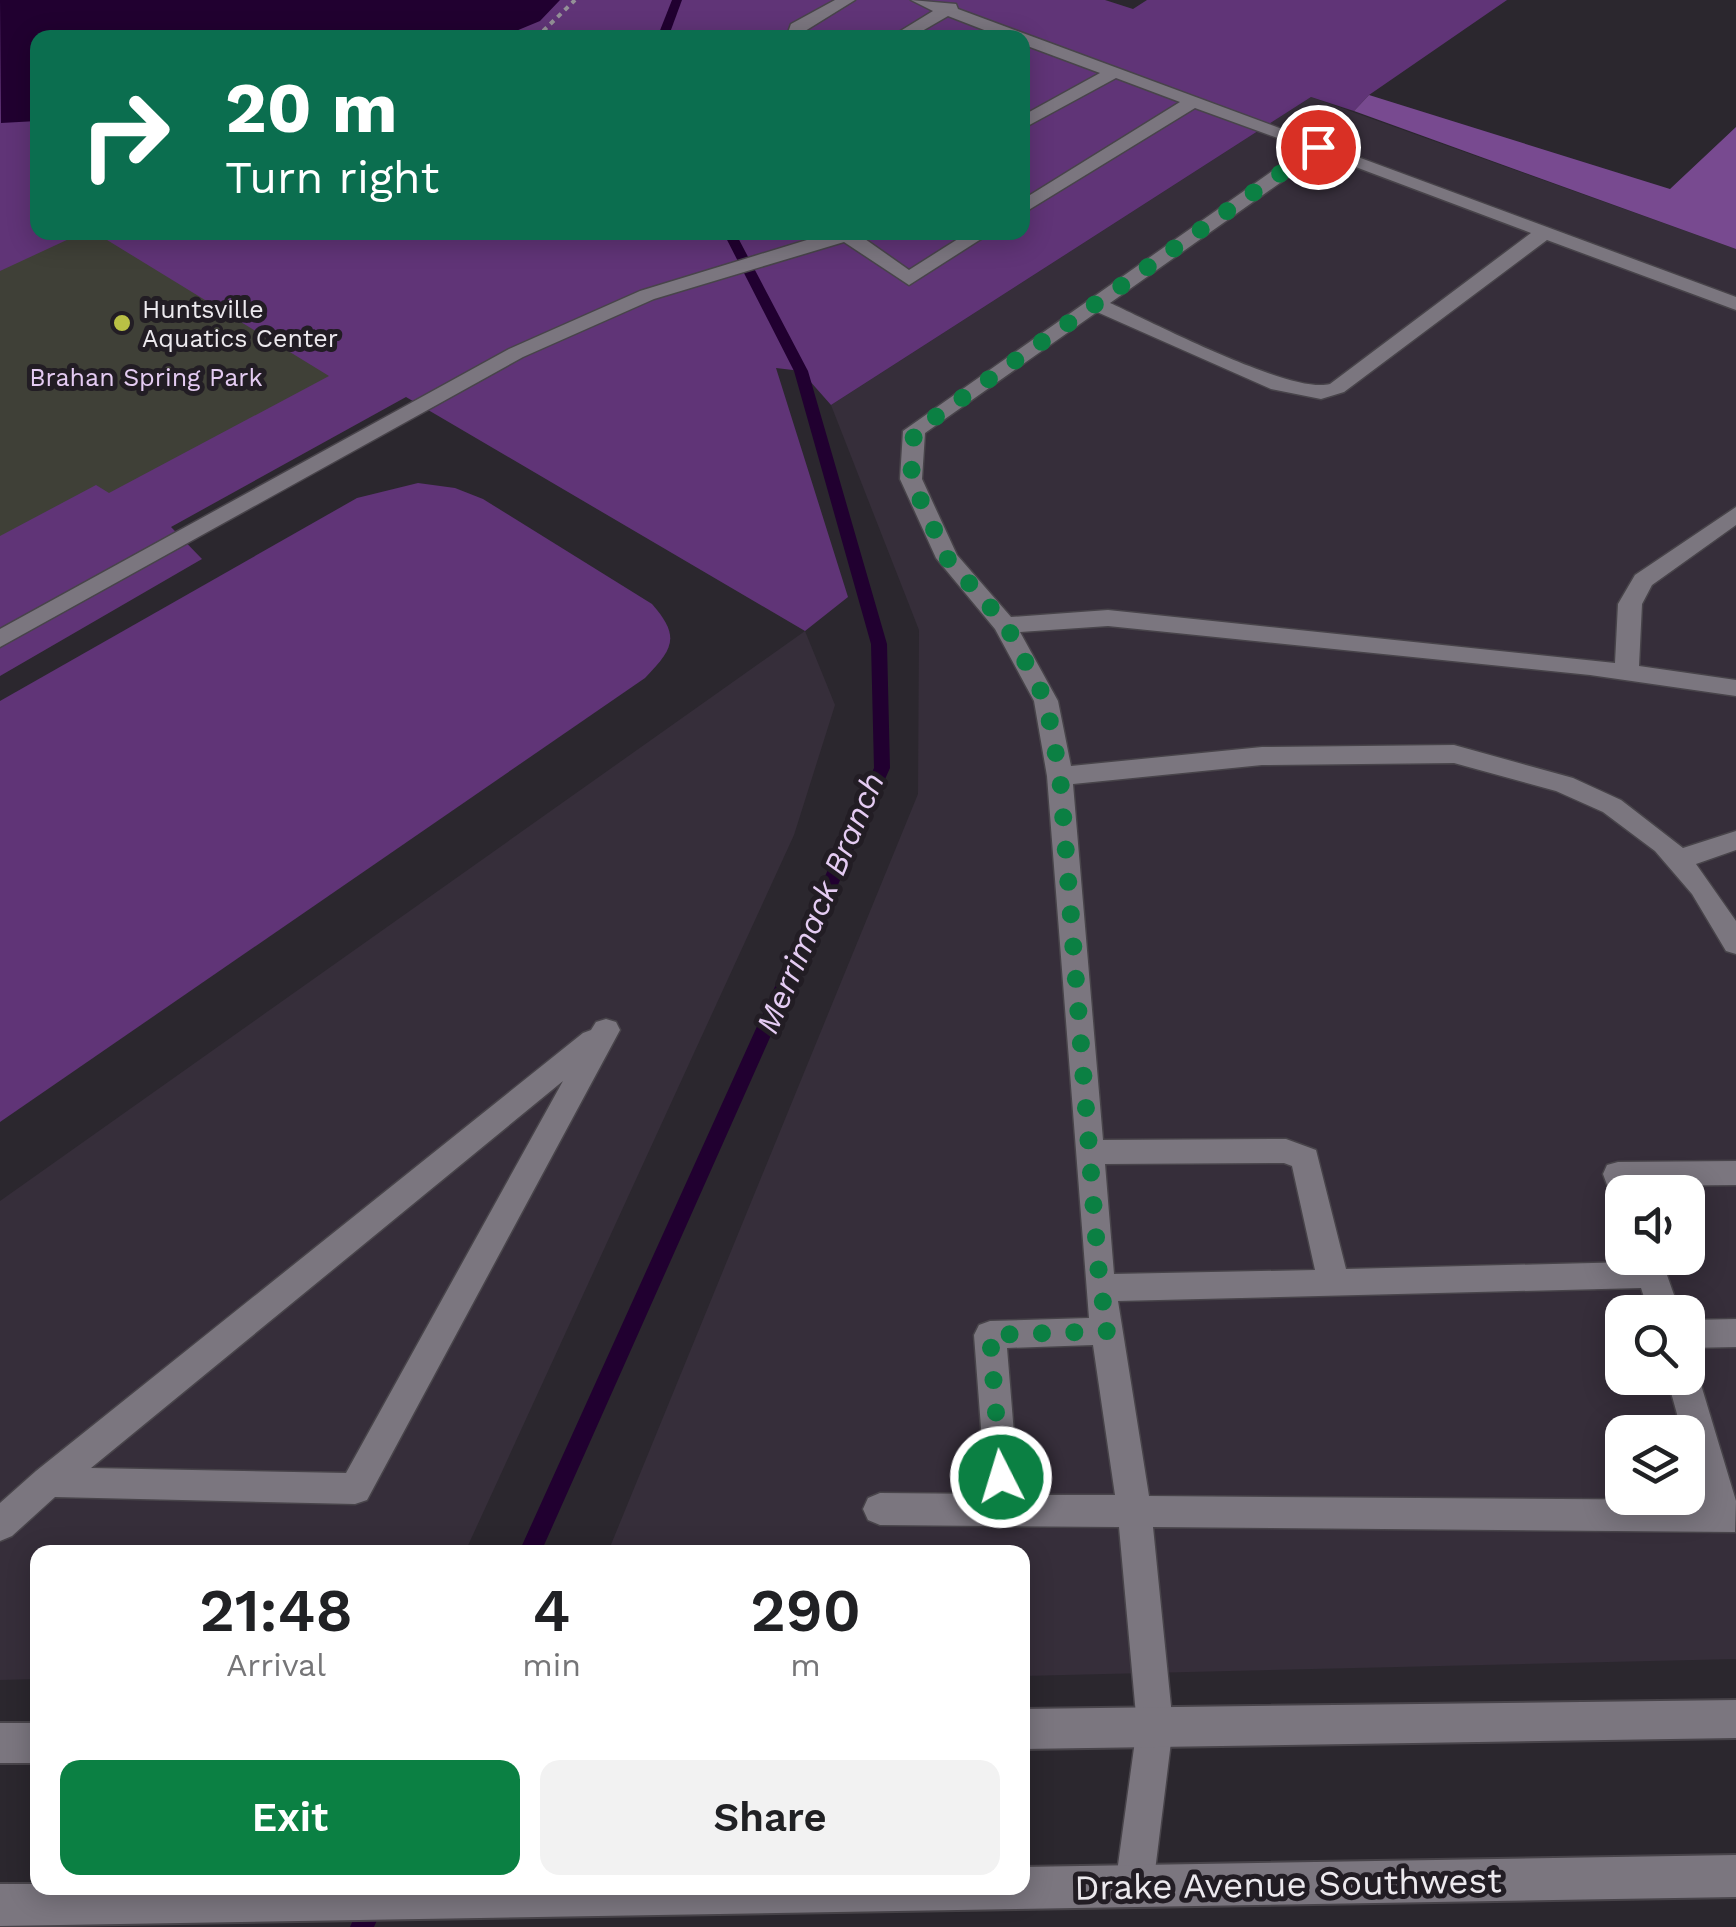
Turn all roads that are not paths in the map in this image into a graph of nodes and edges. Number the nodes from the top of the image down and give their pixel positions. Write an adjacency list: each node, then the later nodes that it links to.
1 (847, 0): 4 (lane)
2 (919, 0): 3 (lane)
3 (950, 8): 5 (lane); 6 (lane)
4 (796, 30)
5 (911, 30)
6 (1001, 30)
7 (1030, 42): 8 (lane)
8 (1116, 70): 9 (lane); 10 (lane)
9 (1195, 100): 11 (lane); 12 (lane)
10 (1030, 119)
11 (1318, 147): 13 (lane); 17 (lane)
12 (1030, 203)
13 (1545, 232): 17 (lane); 18 (lane)
14 (827, 240): 21 (lane)
15 (852, 240): 16 (lane)
16 (970, 240)
17 (1095, 304): 20 (lane)
18 (1736, 304)
19 (1736, 514): 22 (lane)
20 (1006, 625): 22 (lane); 24 (lane)
21 (0, 639)
22 (1628, 672): 23 (lane)
23 (1736, 688)
24 (1060, 776): 26 (lane); 28 (lane)
25 (1736, 840): 26 (lane)
26 (1678, 860): 27 (lane)
27 (1736, 944)
28 (1090, 1152): 32 (lane); 33 (lane)
29 (1736, 1173): 30 (lane)
30 (1618, 1175)
31 (1605, 1268): 32 (lane)
32 (1333, 1282): 33 (lane)
33 (1100, 1288): 34 (lane)
34 (1109, 1331): 40 (lane); 41 (lane)
35 (1736, 1333): 36 (lane)
36 (1705, 1334)
37 (1688, 1395): 42 (lane)
38 (48, 1482): 38 (lane); 43 (lane)
39 (880, 1510): 40 (lane)
40 (1004, 1513): 41 (lane)
41 (1135, 1514): 42 (lane); 45 (lane)
42 (1728, 1516)
43 (0, 1525)
44 (1736, 1718): 45 (street)
45 (1155, 1726): 46 (street); 50 (lane)
46 (1030, 1729)
47 (30, 1742): 48 (street)
48 (0, 1743)
49 (1736, 1876): 50 (street, Drake Avenue Southwest)
50 (1134, 1887): 51 (street, Drake Avenue Southwest)
51 (1030, 1889)
52 (622, 1895): 53 (street, Drake Avenue Southwest)
53 (0, 1905)

